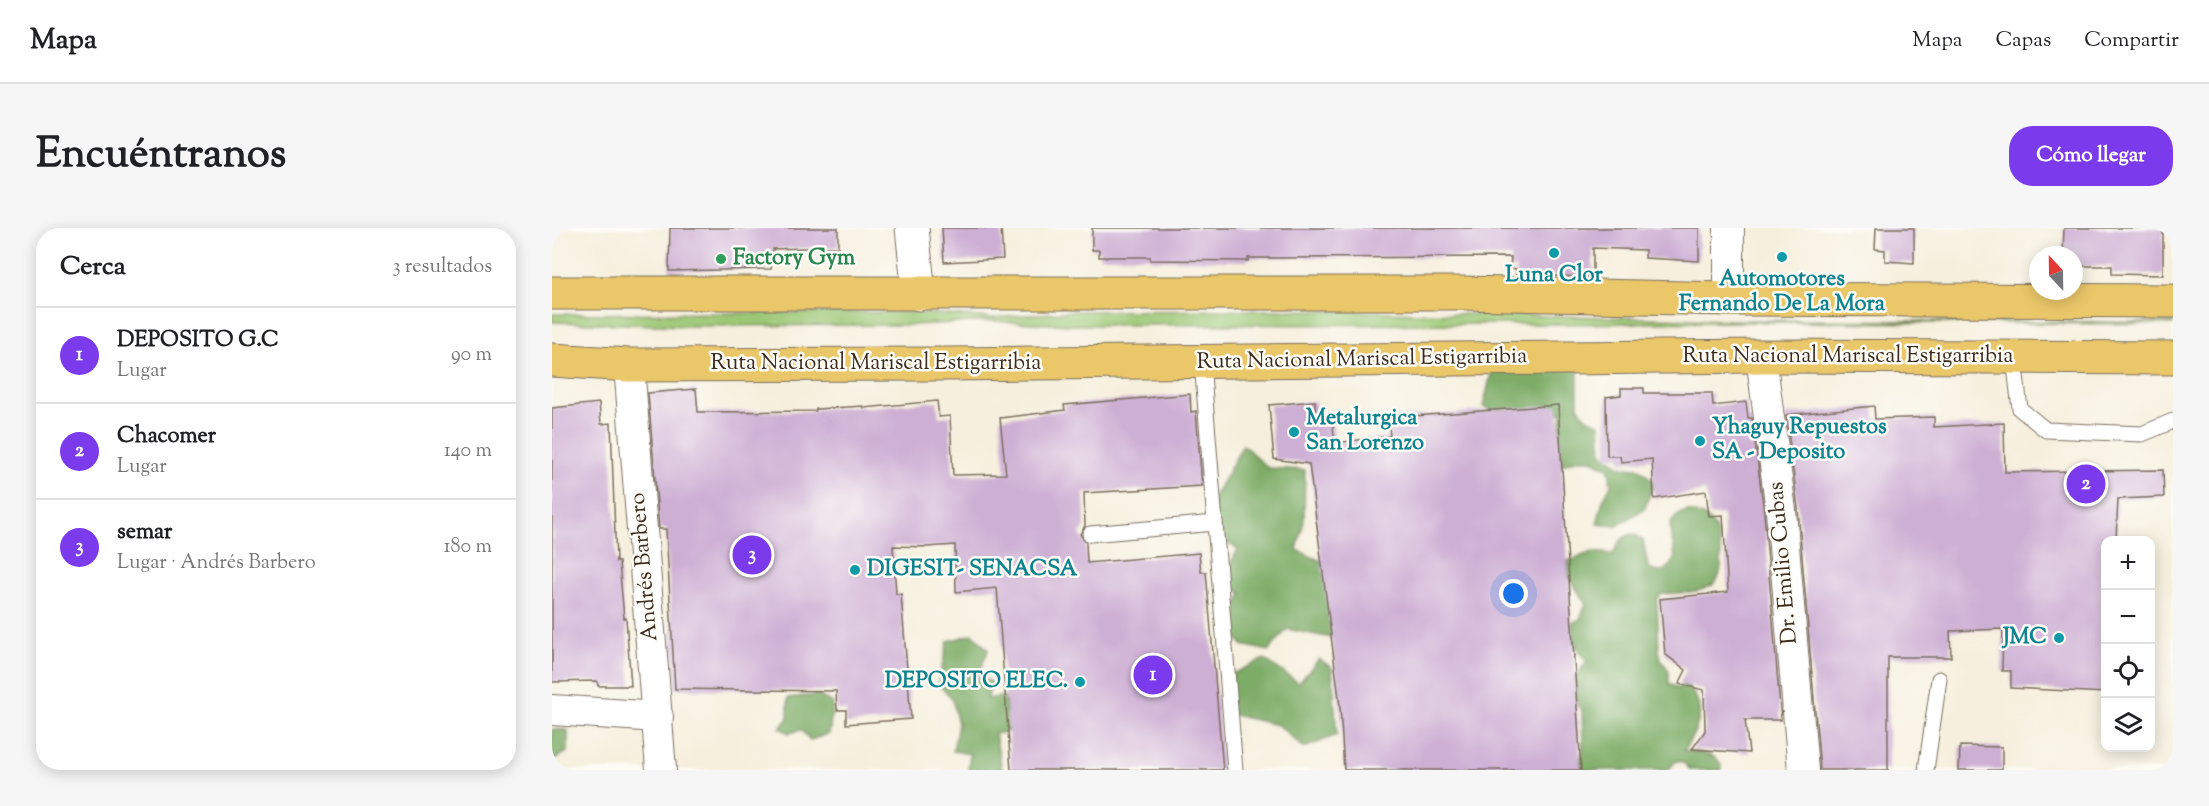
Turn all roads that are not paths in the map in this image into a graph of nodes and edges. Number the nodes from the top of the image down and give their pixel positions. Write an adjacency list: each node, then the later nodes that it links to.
1 (912, 228): 4 (street)
2 (1729, 228): 5 (street)
3 (552, 293): 4 (highway)
4 (919, 294): 5 (highway)
5 (1729, 299): 6 (highway)
6 (2173, 301)
7 (1761, 356): 8 (highway, Ruta Nacional Mariscal Estigarribia); 11 (highway, Ruta Nacional Mariscal Estigarribia); 21 (street, Dr. Emilio Cubas)
8 (2014, 358): 9 (highway, Ruta Nacional Mariscal Estigarribia); 13 (lane)
9 (2173, 358)
10 (552, 360): 12 (highway, Ruta Nacional Mariscal Estigarribia)
11 (1202, 362): 12 (highway, Ruta Nacional Mariscal Estigarribia); 14 (lane)
12 (629, 365): 18 (street, Andrés Barbero)
13 (2173, 421)
14 (1215, 523): 15 (lane); 20 (lane)
15 (1090, 534)
16 (1939, 679): 22 (lane)
17 (552, 710): 18 (street)
18 (658, 717): 19 (street, Andrés Barbero)
19 (661, 770)
20 (1236, 770)
21 (1803, 770)
22 (1926, 770)

